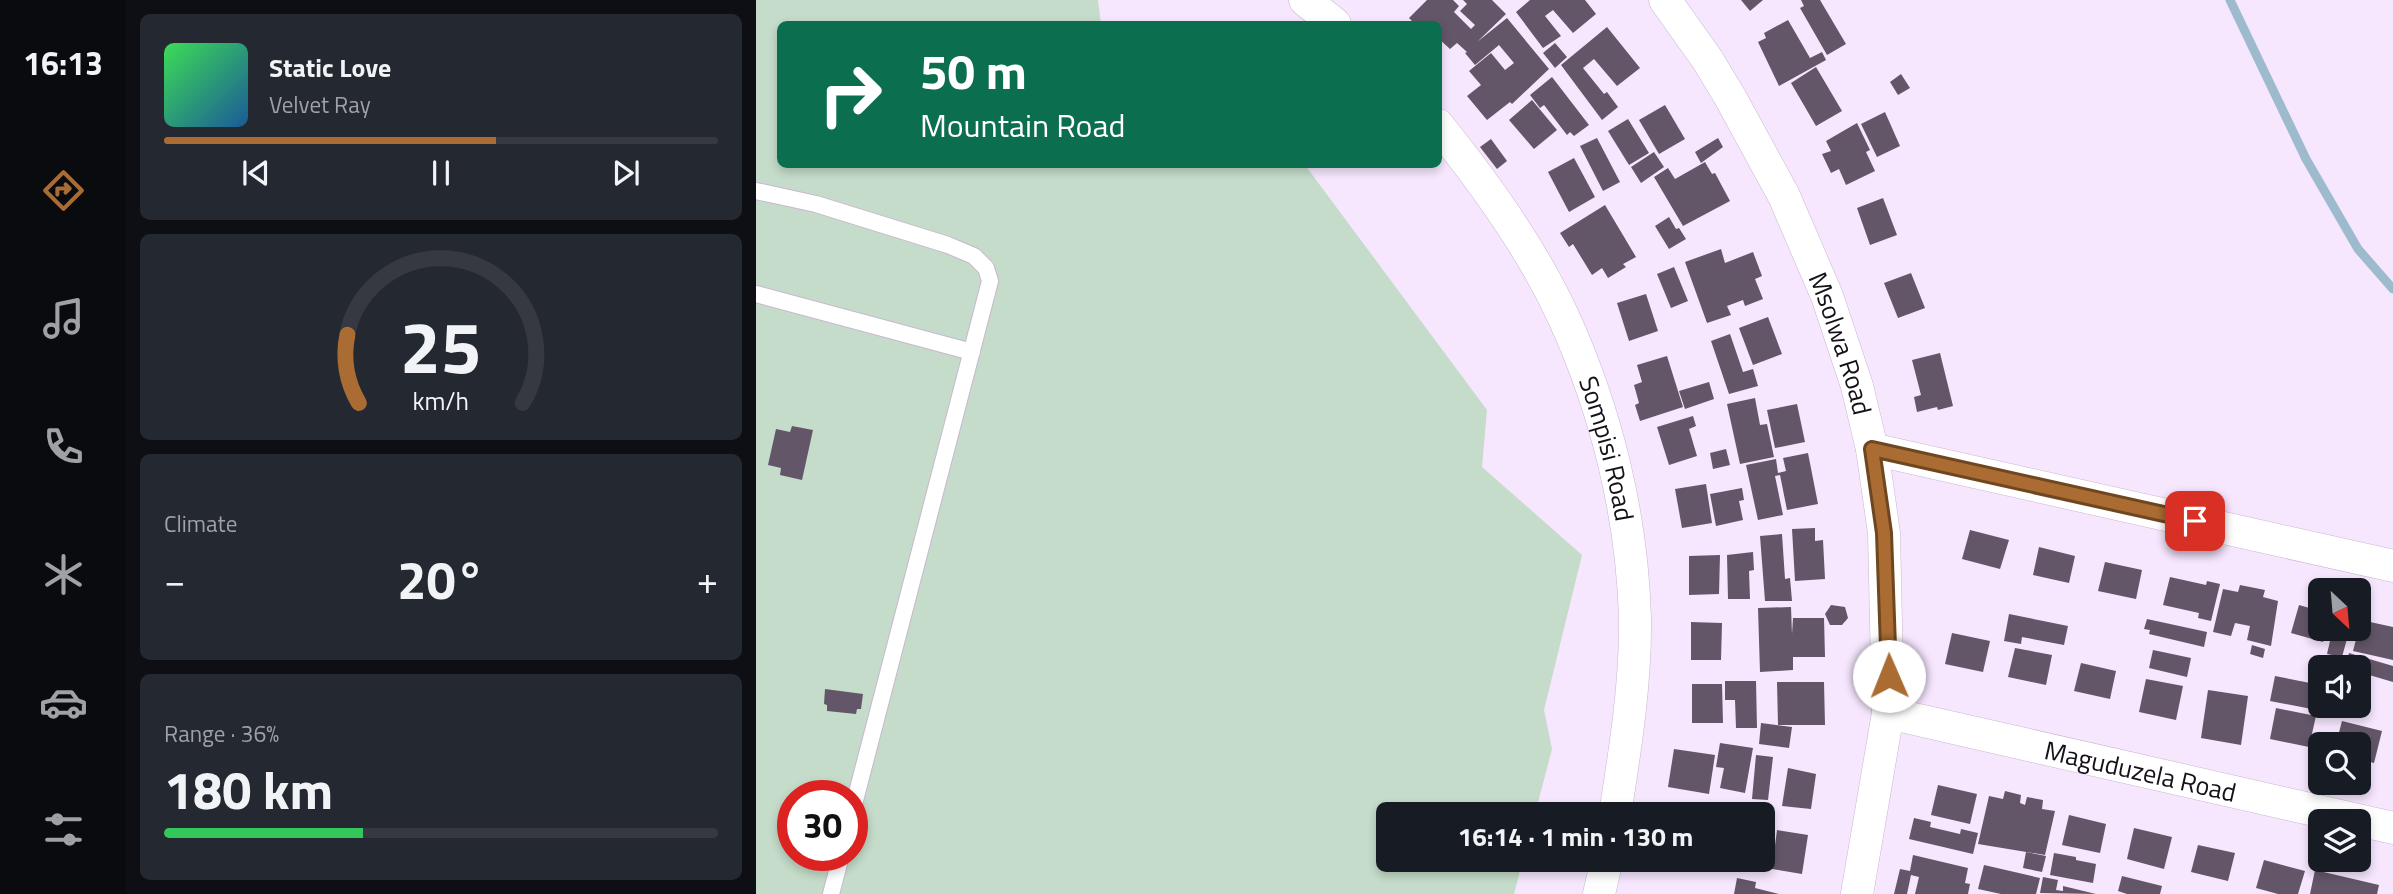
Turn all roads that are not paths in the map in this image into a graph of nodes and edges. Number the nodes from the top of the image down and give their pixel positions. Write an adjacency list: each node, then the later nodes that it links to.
1 (1305, 0): 3 (street)
2 (1665, 0): 8 (street, Msolwa Road)
3 (1331, 21)
4 (1442, 130): 12 (street, Sompisi Road)
5 (756, 191): 7 (lane)
6 (756, 294): 7 (lane)
7 (972, 352): 11 (lane)
8 (1872, 449): 9 (street); 10 (street, Msolwa Road)
9 (2393, 566)
10 (1888, 713): 13 (street, Maguduzela Road); 18 (street, Msolwa Road)
11 (860, 780)
12 (1617, 802)
13 (2393, 828)
14 (837, 871): 16 (lane)
15 (1604, 872): 17 (street)
16 (831, 894)
17 (1599, 894)
18 (1857, 894)

